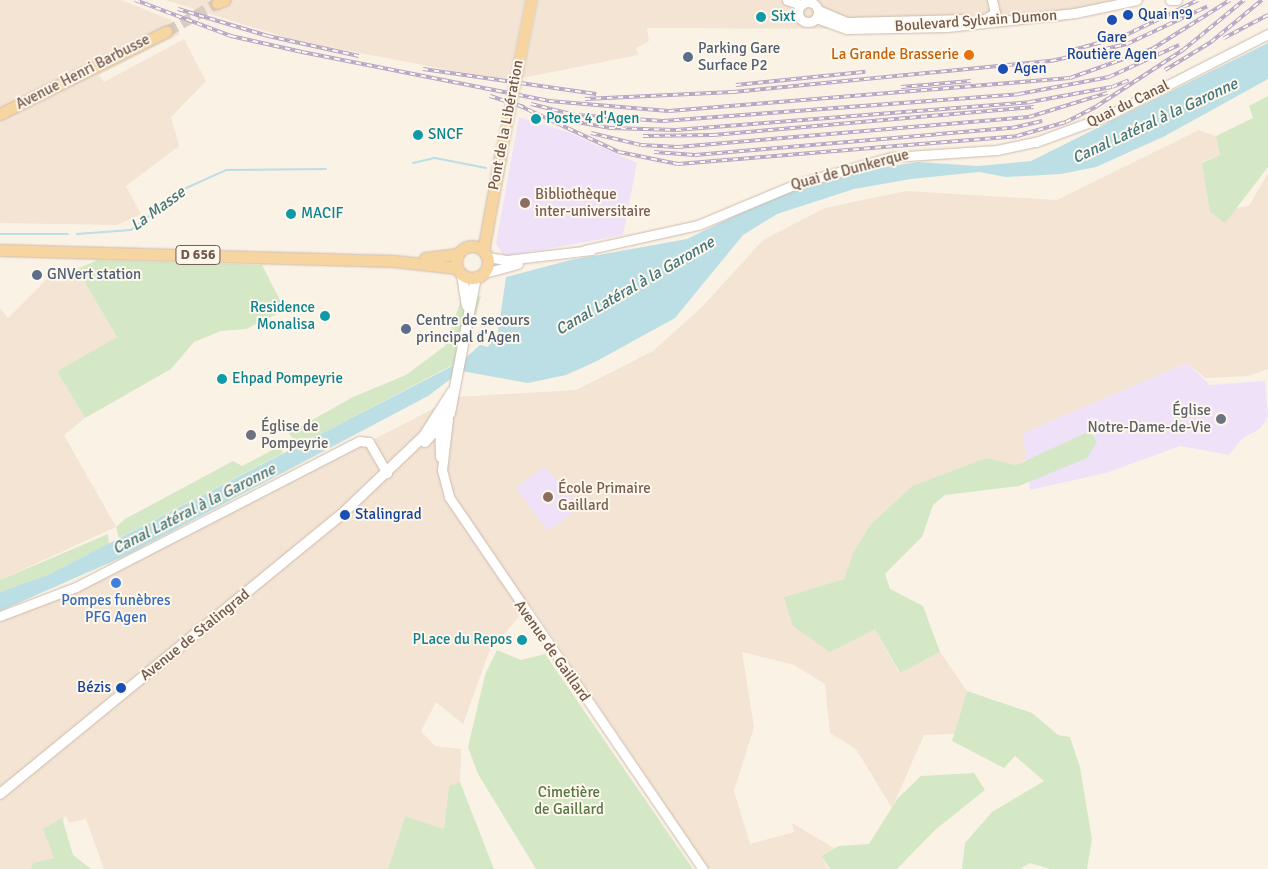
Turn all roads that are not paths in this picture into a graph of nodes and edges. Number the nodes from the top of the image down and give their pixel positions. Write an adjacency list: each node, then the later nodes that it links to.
1 (526, 0): 15 (main road, Pont de la Libération)
2 (531, 0): 15 (main road, Pont de la Libération, bridge)
3 (992, 0): 9 (street)
4 (1137, 0): 9 (street, Boulevard Sylvain Dumon)
5 (1170, 0): 6 (street)
6 (1177, 0)
7 (795, 4): 8 (street); 8 (street)
8 (817, 14): 10 (street); 10 (street, Boulevard Sylvain Dumon)
9 (996, 17): 10 (street, Boulevard Sylvain Dumon)
10 (975, 22)
11 (167, 31): 13 (main road, Avenue Henri Barbusse)
12 (1268, 34): 14 (street, Quai du Canal)
13 (0, 114)
14 (981, 150): 20 (street, Quai de Dunkerque)
15 (498, 156): 16 (main road, Pont de la Libération); 19 (main road, Pont de la Libération)
16 (470, 246): 18 (main road); 19 (main road)
17 (0, 250): 21 (main road, D 656)
18 (458, 254): 21 (main road, D 656); 22 (main road)
19 (485, 254): 20 (street, Quai de Dunkerque); 23 (main road, Pont de la Libération)
20 (556, 254): 23 (street, Quai de Dunkerque)
21 (397, 261): 22 (main road, D 656)
22 (460, 272): 23 (main road); 24 (main road, Avenue de Stalingrad)
23 (480, 275): 24 (main road, Avenue de Stalingrad)
24 (468, 311): 25 (main road, Avenue de Stalingrad)
25 (452, 391): 26 (main road, Avenue de Stalingrad); 27 (main road, Avenue de Stalingrad)
26 (445, 407): 28 (street); 30 (main road, Avenue de Stalingrad)
27 (448, 419): 28 (main road, Avenue de Stalingrad); 29 (street, Avenue de Gaillard)
28 (437, 432): 29 (street); 30 (main road, Avenue de Stalingrad)
29 (442, 470): 33 (street, Avenue de Gaillard)
30 (387, 472): 31 (street); 32 (main road, Avenue de Stalingrad)
31 (0, 616)
32 (0, 794)
33 (703, 869)

